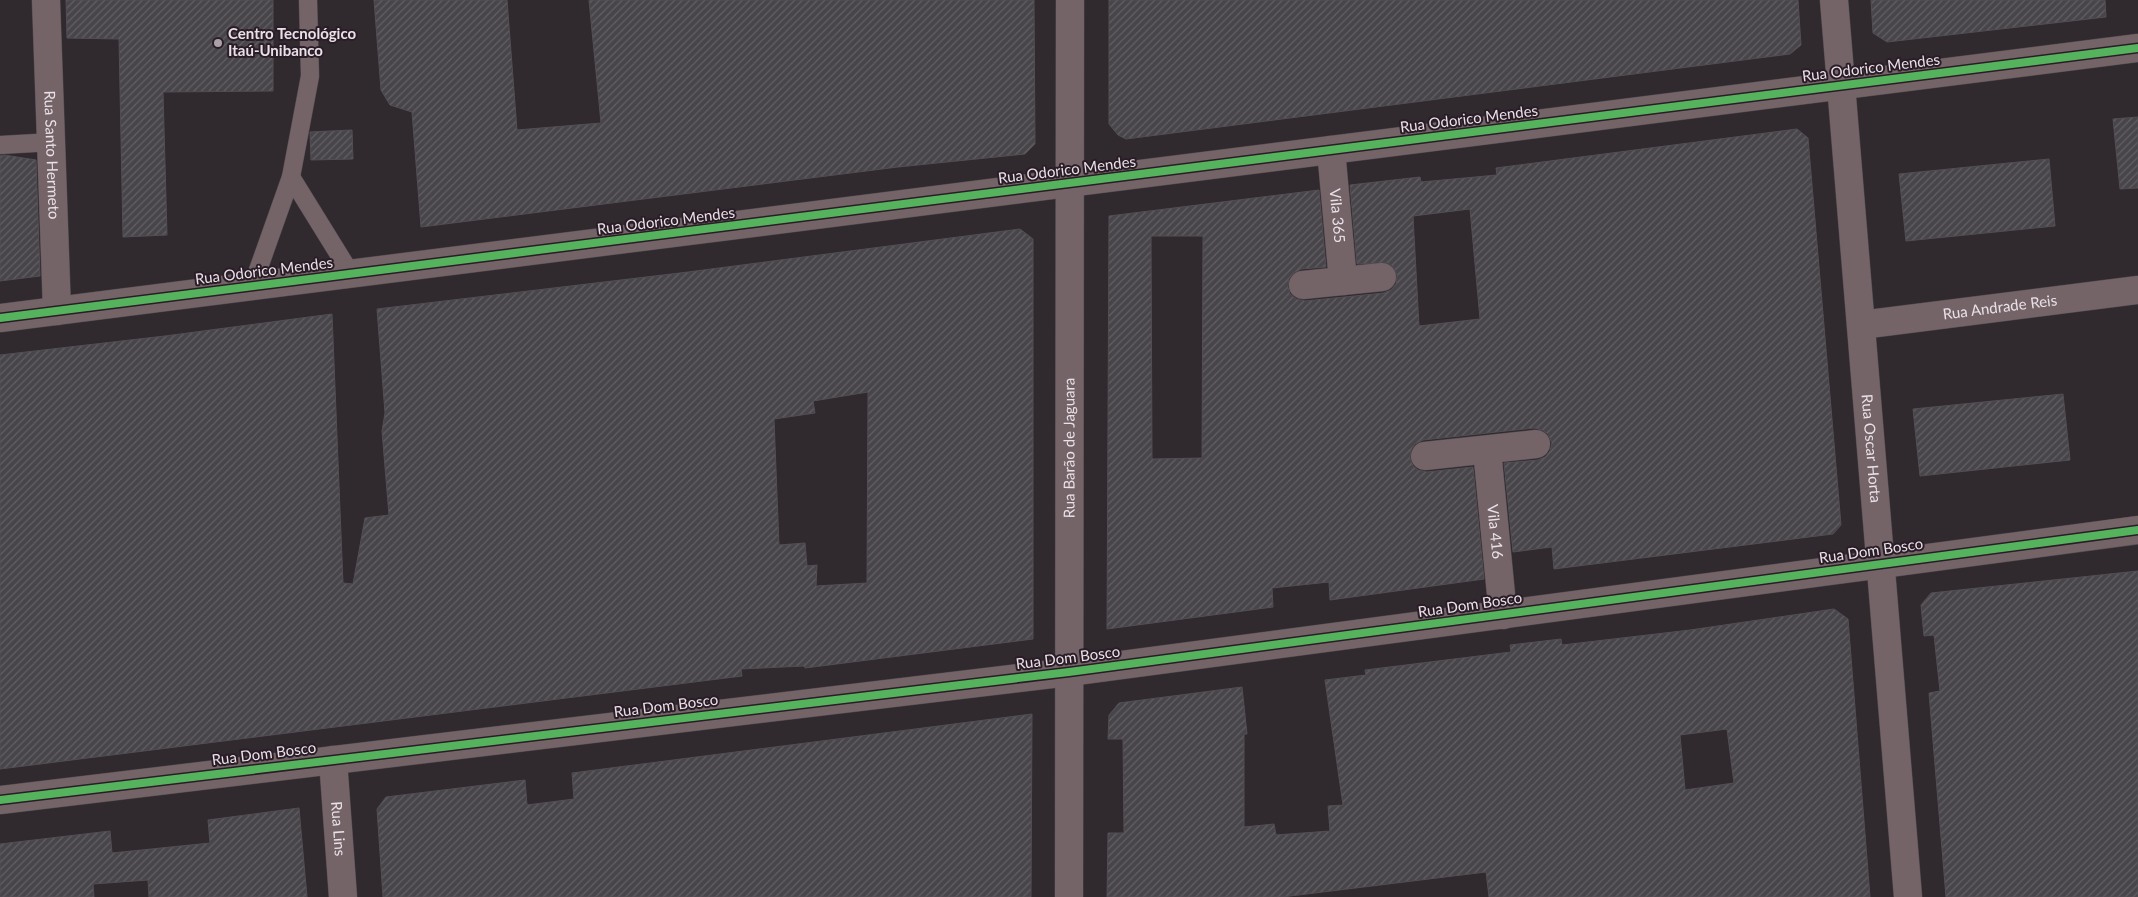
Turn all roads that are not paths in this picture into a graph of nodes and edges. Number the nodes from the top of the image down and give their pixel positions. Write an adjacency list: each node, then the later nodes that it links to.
1 (46, 0): 7 (street, Rua Santo Hermeto)
2 (308, 0): 10 (lane)
3 (1070, 0): 11 (street, Rua Barão de Jaguara)
4 (1834, 0): 6 (street, Rua Oscar Horta)
5 (2138, 48): 6 (street, Rua Odorico Mendes)
6 (1841, 86): 9 (street, Rua Odorico Mendes); 20 (street, Rua Oscar Horta)
7 (52, 142): 8 (lane); 18 (street, Rua Santo Hermeto)
8 (0, 145)
9 (1331, 150): 11 (street, Rua Odorico Mendes); 14 (street, Vila 365)
10 (291, 177): 12 (lane); 16 (lane)
11 (1070, 184): 12 (street, Rua Odorico Mendes); 27 (street, Rua Barão de Jaguara)
12 (351, 274): 16 (street, Rua Odorico Mendes)
13 (1382, 277): 14 (street)
14 (1343, 281): 15 (street)
15 (1303, 285)
16 (252, 286): 18 (street, Rua Odorico Mendes)
17 (2138, 290): 20 (street, Rua Andrade Reis)
18 (57, 311): 19 (street, Rua Odorico Mendes)
19 (0, 318)
20 (1861, 325): 25 (street, Rua Oscar Horta)
21 (1536, 444): 22 (street)
22 (1487, 450): 23 (street); 26 (street, Vila 416)
23 (1425, 456)
24 (2138, 530): 25 (street, Rua Dom Bosco)
25 (1880, 564): 26 (street, Rua Dom Bosco); 32 (street, Rua Oscar Horta)
26 (1502, 615): 27 (street, Rua Dom Bosco)
27 (1069, 672): 28 (street, Rua Dom Bosco); 31 (street, Rua Barão de Jaguara)
28 (333, 760): 29 (street, Rua Dom Bosco); 30 (street, Rua Lins)
29 (0, 800)
30 (343, 897)
31 (1069, 897)
32 (1908, 897)

